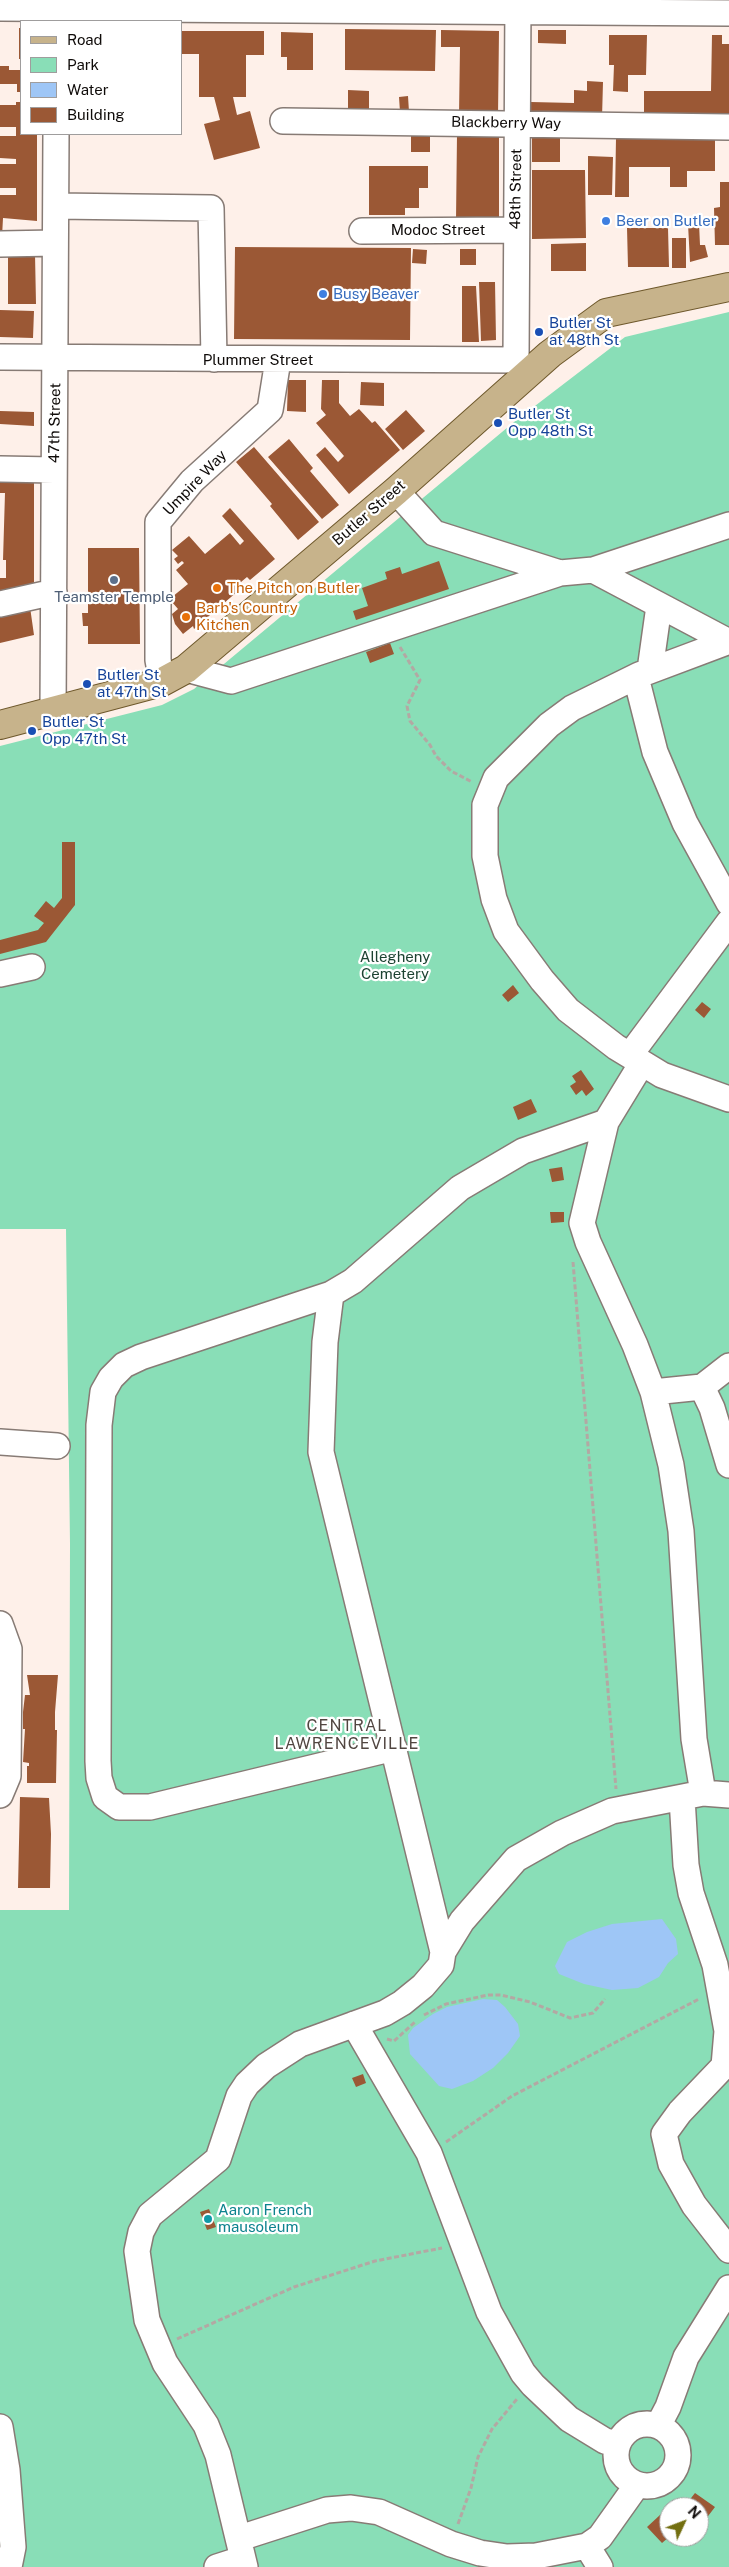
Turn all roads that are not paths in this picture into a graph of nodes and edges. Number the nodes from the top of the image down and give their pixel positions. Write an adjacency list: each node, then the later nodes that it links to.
1 (518, 5): 3 (street); 4 (street); 6 (street, 48th Street)
2 (0, 8): 3 (street)
3 (57, 10)
4 (729, 13)
5 (283, 121): 6 (street, Blackberry Way)
6 (518, 122): 7 (street, Blackberry Way); 10 (street, 48th Street)
7 (729, 127)
8 (56, 135): 9 (street, 47th Street)
9 (56, 206): 12 (street, 47th Street); 17 (street)
10 (515, 230): 11 (street, Modoc Street); 19 (street, 48th Street)
11 (362, 231)
12 (55, 243): 13 (street); 16 (street, 47th Street)
13 (0, 244)
14 (729, 287): 19 (main road, Butler Street)
15 (0, 357): 16 (street, Plummer Street)
16 (55, 358): 17 (street, Plummer Street); 21 (street, 47th Street)
17 (214, 360): 18 (street, Plummer Street)
18 (278, 360): 19 (street, Plummer Street); 32 (street, Umpire Way)
19 (521, 367): 22 (main road, Butler Street)
20 (0, 469): 21 (street)
21 (54, 470): 26 (street, 47th Street)
22 (396, 491): 25 (street); 30 (main road, Butler Street)
23 (729, 525): 24 (street)
24 (593, 570): 25 (street); 28 (street)
25 (560, 573): 30 (street)
26 (54, 592): 27 (street); 33 (street, 47th Street)
27 (0, 604)
28 (659, 606): 29 (street); 31 (street)
29 (728, 642): 31 (street)
30 (186, 669): 32 (main road, Butler Street)
31 (644, 672): 35 (street); 39 (street)
32 (162, 682): 33 (main road, Butler Street)
33 (53, 711): 34 (main road, Butler Street)
34 (0, 725)
35 (729, 903)
36 (729, 922): 39 (street)
37 (32, 967): 38 (street)
38 (0, 974)
39 (636, 1059): 40 (street); 41 (street)
40 (729, 1099)
41 (606, 1122): 42 (street); 45 (street)
42 (331, 1294): 50 (street); 50 (street)
43 (729, 1366): 44 (street)
44 (702, 1387): 45 (street); 48 (street)
45 (652, 1392): 53 (street)
46 (0, 1442): 47 (street)
47 (57, 1446)
48 (729, 1465)
49 (0, 1624): 51 (street)
50 (394, 1748): 54 (street)
51 (0, 1795)
52 (729, 1795): 53 (street)
53 (692, 1796): 54 (street); 56 (street)
54 (444, 1952): 55 (street)
55 (354, 2024): 61 (street); 64 (street)
56 (727, 2065): 57 (street)
57 (729, 2250)
58 (729, 2288): 59 (street)
59 (658, 2426): 61 (street); 62 (street)
60 (0, 2427): 65 (street)
61 (617, 2444): 62 (street)
62 (636, 2484): 63 (street)
63 (587, 2546): 64 (street); 67 (street)
64 (242, 2555): 66 (street)
65 (9, 2567)
66 (217, 2567)
67 (600, 2567)

